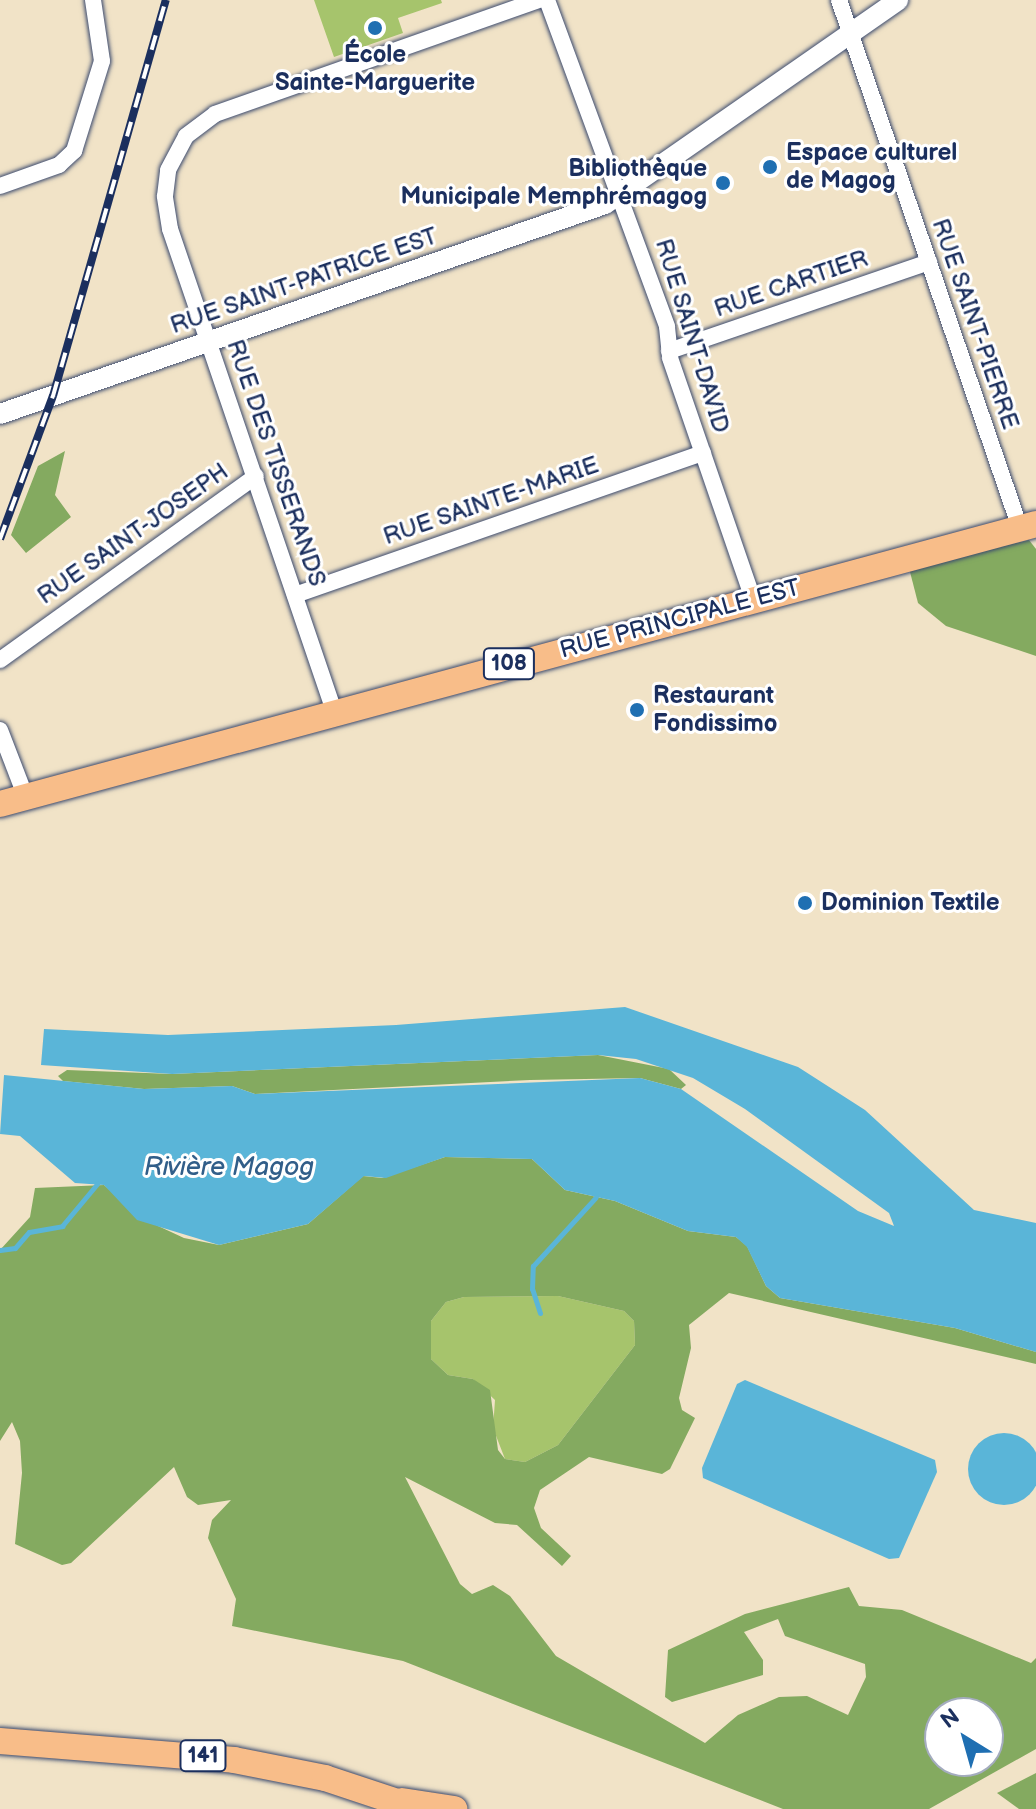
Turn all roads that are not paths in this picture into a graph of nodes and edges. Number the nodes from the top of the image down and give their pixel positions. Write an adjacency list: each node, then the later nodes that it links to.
1 (93, 0): 7 (street)
2 (539, 0): 10 (street, RUE DES TISSERANDS)
3 (547, 0): 8 (street, RUE SAINT-DAVID)
4 (839, 0): 6 (street, RUE SAINT-PIERRE)
5 (898, 0): 6 (street, RUE SAINT-PATRICE EST)
6 (850, 34): 8 (street, RUE SAINT-PATRICE EST); 9 (street, RUE SAINT-PIERRE)
7 (0, 186)
8 (619, 196): 10 (street, RUE SAINT-PATRICE EST); 11 (street, RUE SAINT-DAVID)
9 (929, 262): 11 (street, RUE CARTIER); 15 (street, RUE SAINT-PIERRE)
10 (209, 341): 12 (street, RUE SAINT-PATRICE EST); 14 (street, RUE DES TISSERANDS)
11 (669, 351): 13 (street, RUE SAINT-DAVID)
12 (0, 414)
13 (703, 453): 16 (street, RUE SAINTE-MARIE); 17 (street, RUE SAINT-DAVID)
14 (256, 476): 16 (street, RUE DES TISSERANDS); 18 (street, RUE SAINT-JOSEPH)
15 (1028, 526): 17 (main road, RUE PRINCIPALE EST / 108)
16 (295, 595): 19 (street, RUE DES TISSERANDS)
17 (753, 599): 19 (main road, RUE PRINCIPALE EST / 108)
18 (0, 660)
19 (334, 711): 21 (main road, RUE PRINCIPALE EST / 108)
20 (0, 730): 21 (street)
21 (25, 795): 22 (main road, RUE PRINCIPALE EST / 108)
22 (0, 804)
23 (0, 1741): 24 (main road, 141)
24 (410, 1805): 25 (main road, 141)
25 (454, 1809)

